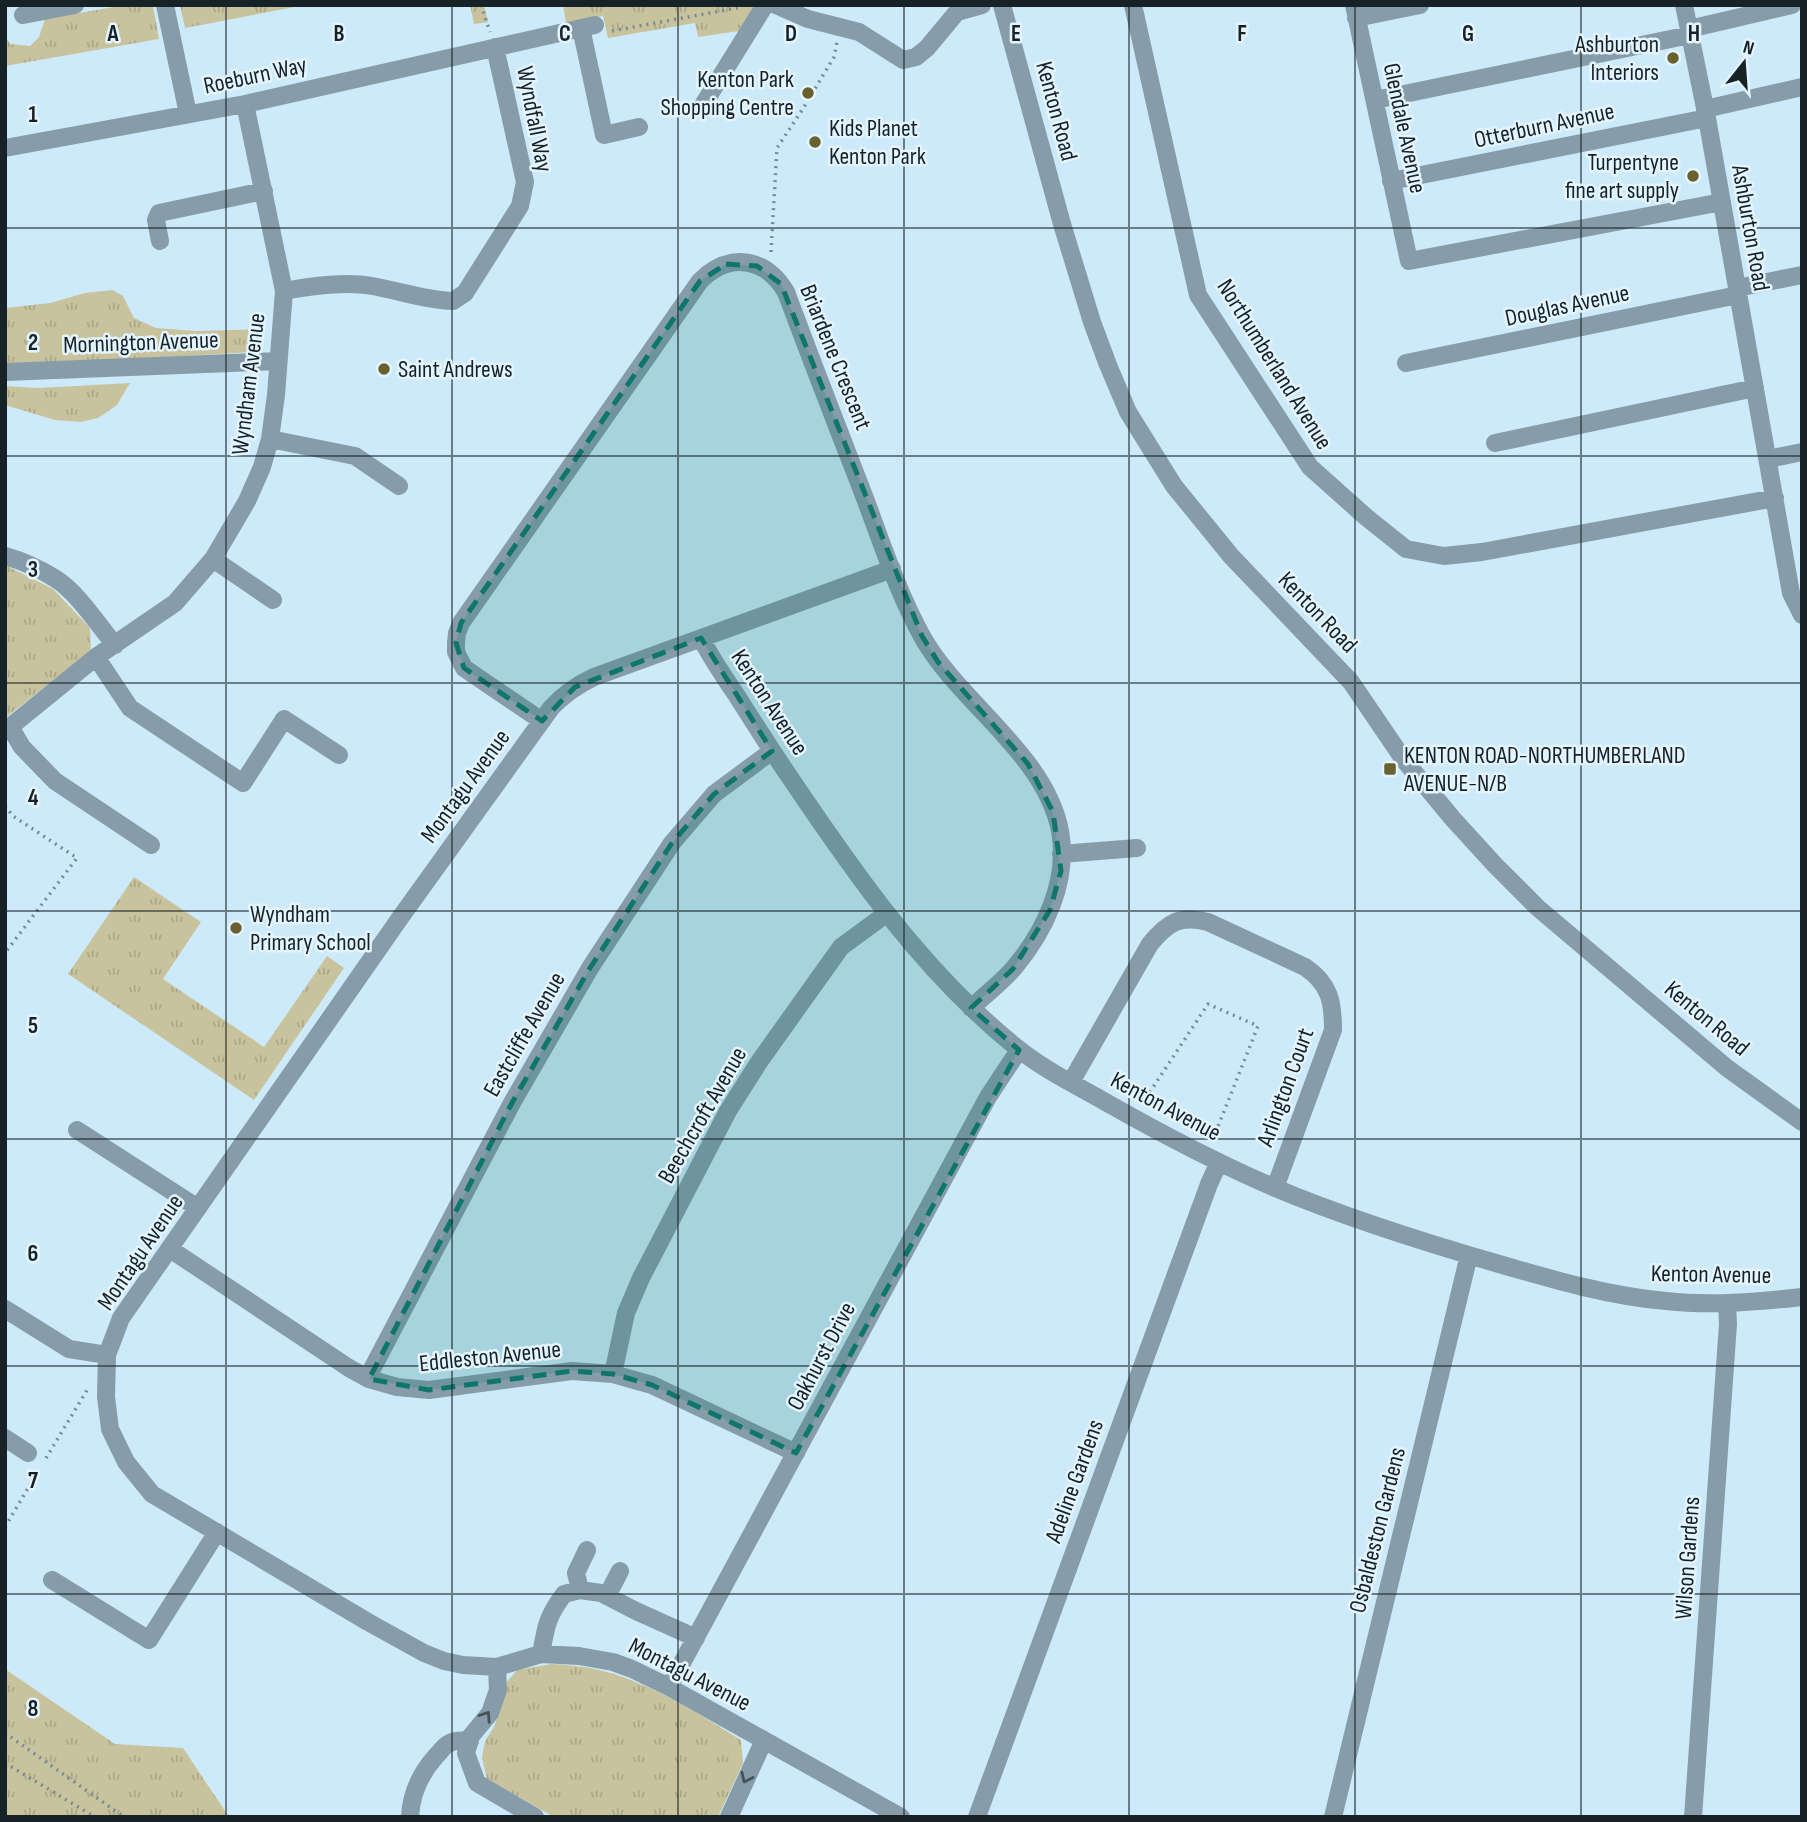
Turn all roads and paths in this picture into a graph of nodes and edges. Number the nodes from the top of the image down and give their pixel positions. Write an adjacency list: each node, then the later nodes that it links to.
1 (75, 5): 14 (street)
2 (165, 5): 23 (street)
3 (481, 5): 18 (path)
4 (749, 5): 15 (path)
5 (765, 5): 22 (street)
6 (776, 5): 16 (street)
7 (982, 5): 16 (street)
8 (1002, 5): 67 (street, Kenton Road)
9 (1133, 5): 44 (street, Northumberland Avenue)
10 (1420, 5): 13 (street)
11 (1684, 5): 17 (street, Ashburton Road)
12 (1792, 5): 17 (street)
13 (1355, 11): 20 (street, Glendale Avenue)
14 (23, 15)
15 (588, 27): 18 (street, Roeburn Way); 25 (street)
16 (841, 27): 31 (path)
17 (1690, 32): 20 (street); 24 (street, Ashburton Road)
18 (495, 47): 21 (street, Roeburn Way); 33 (street, Wyndfall Way)
19 (1802, 87): 24 (street, Otterburn Avenue)
20 (1375, 100): 27 (street, Glendale Avenue)
21 (245, 104): 23 (street, Roeburn Way); 28 (street, Wyndham Avenue)
22 (703, 105)
23 (188, 114): 26 (street, Roeburn Way)
24 (1706, 114): 27 (street, Otterburn Avenue); 29 (street, Ashburton Road)
25 (639, 127)
26 (5, 148)
27 (1391, 181): 29 (street, Glendale Avenue)
28 (264, 191): 30 (street); 33 (street, Wyndham Avenue)
29 (1722, 202): 34 (street, Ashburton Road)
30 (160, 241)
31 (770, 273): 47 (street, Briardene Crescent); 53 (street, Briardene Crescent)
32 (1802, 275): 34 (street, Douglas Avenue)
33 (284, 291): 35 (street, Wyndham Avenue)
34 (1738, 292): 36 (street, Douglas Avenue); 38 (street, Ashburton Road)
35 (278, 361): 37 (street, Mornington Avenue); 39 (street, Wyndham Avenue)
36 (1406, 363)
37 (5, 372)
38 (1755, 388): 40 (street); 42 (street, Ashburton Road)
39 (270, 439): 43 (street); 46 (street, Wyndham Avenue)
40 (1494, 443)
41 (1802, 452): 42 (street)
42 (1768, 459): 44 (street, Ashburton Road)
43 (399, 486)
44 (1775, 498): 49 (street, Ashburton Road)
45 (5, 556): 51 (street)
46 (213, 559): 48 (street); 51 (street, Wyndham Avenue)
47 (892, 569): 50 (street, Montagu Avenue); 60 (street, Briardene Crescent)
48 (273, 600)
49 (1802, 615)
50 (701, 638): 53 (street, Montagu Avenue); 55 (street, Kenton Avenue)
51 (115, 645): 52 (street, Wyndham Avenue)
52 (96, 657): 54 (street, Wyndham Avenue); 56 (street)
53 (542, 721): 71 (street, Montagu Avenue)
54 (8, 729): 58 (street)
55 (772, 751): 61 (street, Kenton Avenue); 79 (street, Eastcliffe Avenue)
56 (339, 755)
57 (5, 806): 62 (path)
58 (151, 845)
59 (1137, 848): 60 (street)
60 (1061, 854): 63 (street, Briardene Crescent)
61 (887, 914): 63 (street, Kenton Avenue); 78 (street, Beechcroft Avenue)
62 (5, 953)
63 (971, 1008): 64 (street, Kenton Avenue)
64 (1019, 1050): 65 (street, Kenton Avenue); 82 (street, Oakhurst Drive)
65 (1071, 1082): 66 (street, Kenton Avenue); 70 (street, Arlington Court)
66 (1133, 1118): 69 (street, Kenton Avenue); 69 (path)
67 (1801, 1122)
68 (77, 1130): 71 (street)
69 (1213, 1159): 70 (street, Kenton Avenue); 105 (street, Adeline Gardens)
70 (1275, 1188): 73 (street, Kenton Avenue)
71 (198, 1208): 72 (street, Montagu Avenue)
72 (170, 1249): 77 (street, Montagu Avenue); 79 (street, Eddleston Avenue)
73 (1469, 1255): 75 (street, Kenton Avenue); 106 (street, Osbaldeston Gardens)
74 (1802, 1297): 75 (street, Kenton Avenue)
75 (1727, 1303): 107 (street, Wilson Gardens)
76 (5, 1310): 77 (street)
77 (107, 1355): 85 (street, Montagu Avenue)
78 (613, 1374): 79 (street, Eddleston Avenue); 82 (street, Eddleston Avenue)
79 (369, 1379)
80 (86, 1391): 84 (path)
81 (16, 1445): 83 (street)
82 (796, 1453): 91 (street, Oakhurst Drive)
83 (5, 1461)
84 (5, 1527)
85 (217, 1532): 88 (street); 93 (street, Montagu Avenue)
86 (587, 1550): 89 (street)
87 (620, 1571): 90 (street)
88 (52, 1580)
89 (580, 1590): 90 (street); 92 (street)
90 (607, 1596): 91 (street)
91 (696, 1638): 94 (street, Oakhurst Drive)
92 (541, 1654): 93 (street, Montagu Avenue); 94 (street, Montagu Avenue)
93 (497, 1667): 97 (street, one-way to 93)
94 (669, 1687): 96 (street, Montagu Avenue)
95 (5, 1733): 100 (path)
96 (764, 1740): 103 (street, one-way to 103); 104 (street, Montagu Avenue)
97 (470, 1741): 101 (street); 102 (street)
98 (5, 1763): 99 (path)
99 (95, 1817)
100 (124, 1817)
101 (410, 1817)
102 (535, 1817)
103 (729, 1817)
104 (901, 1817)
105 (977, 1817)
106 (1333, 1817)
107 (1693, 1817)

